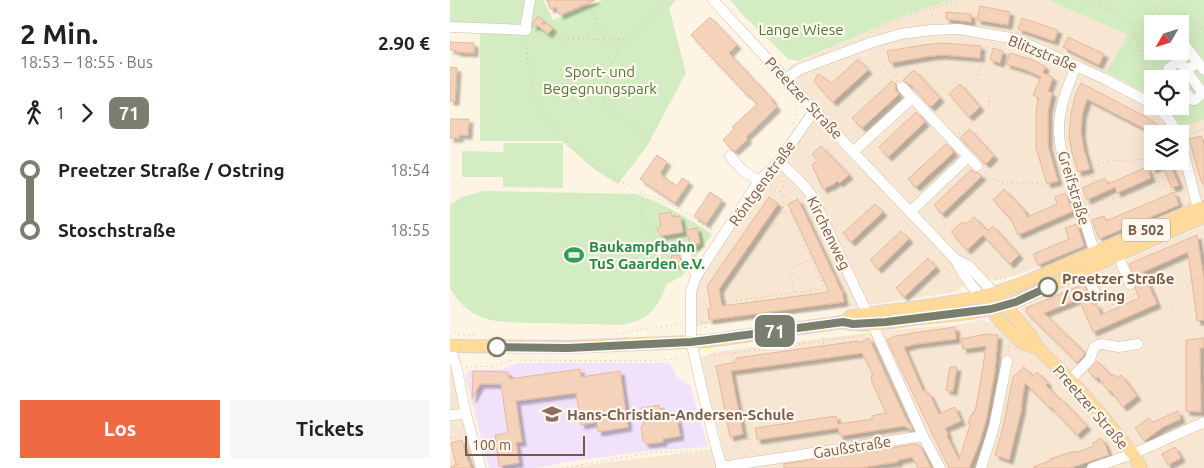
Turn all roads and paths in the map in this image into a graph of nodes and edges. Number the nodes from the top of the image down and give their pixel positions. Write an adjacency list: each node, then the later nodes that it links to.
1 (530, 0): 12 (street)
2 (588, 0): 19 (path)
3 (663, 0): 18 (path)
4 (714, 0): 34 (street, Preetzer Straße)
5 (962, 0): 13 (path)
6 (1086, 0): 10 (path)
7 (1101, 0): 10 (path)
8 (1163, 0): 16 (path)
9 (1171, 0): 14 (path)
10 (1109, 10): 16 (path)
11 (450, 27): 12 (street)
12 (526, 30): 17 (path); 70 (path)
13 (931, 30): 15 (street, Blitzstraße); 21 (street, Blitzstraße)
14 (1204, 32)
15 (990, 34): 26 (street, Blitzstraße); 51 (path)
16 (1134, 37): 28 (path); 33 (path)
17 (565, 39): 19 (path); 22 (path)
18 (627, 39): 20 (path); 25 (path)
19 (605, 40): 20 (path)
20 (610, 40): 25 (path)
21 (873, 42): 34 (street, Blitzstraße); 40 (path)
22 (566, 45)
23 (697, 45): 31 (path)
24 (1190, 52): 27 (street)
25 (618, 54): 39 (path)
26 (1076, 66): 33 (street, Blitzstraße); 63 (street, Greifstraße)
27 (1201, 66): 29 (street)
28 (1146, 70)
29 (1186, 70)
30 (1189, 73): 36 (street)
31 (725, 75)
32 (1204, 75): 36 (street)
33 (1105, 79): 43 (street, Blitzstraße)
34 (786, 80): 45 (street, Preetzer Straße)
35 (1051, 82): 37 (path)
36 (1199, 82): 41 (street)
37 (1056, 83)
38 (602, 85): 39 (path)
39 (606, 87): 52 (path)
40 (902, 87): 42 (street)
41 (1189, 97)
42 (912, 98): 51 (street); 53 (street, Preetzer Straße)
43 (1144, 99)
44 (797, 103): 50 (path)
45 (816, 111): 50 (street, Röntgenstraße); 53 (street, Preetzer Straße)
46 (1165, 115): 47 (street, Blitzstraße)
47 (1174, 125)
48 (1204, 129): 49 (path)
49 (1189, 133)
50 (795, 138): 56 (street, Röntgenstraße)
51 (953, 140): 55 (street)
52 (654, 143)
53 (853, 152): 74 (street, Preetzer Straße)
54 (730, 156): 62 (street)
55 (968, 157): 57 (street); 74 (street)
56 (779, 160): 62 (street, Röntgenstraße); 100 (street, Kirchenweg)
57 (978, 166): 63 (path)
58 (1189, 170): 66 (street, Blitzstraße)
59 (1090, 176): 61 (path); 63 (path); 64 (path)
60 (781, 177): 69 (path)
61 (1158, 180): 66 (path); 67 (path)
62 (760, 181): 77 (street, Röntgenstraße)
63 (1071, 181): 73 (street, Greifstraße)
64 (1093, 181)
65 (1143, 183): 67 (path)
66 (1191, 184): 76 (street, Blitzstraße)
67 (1145, 187): 71 (path)
68 (1126, 190): 71 (path)
69 (780, 192): 72 (path); 72 (path)
70 (642, 193): 77 (path); 78 (path)
71 (1128, 194): 73 (path)
72 (784, 196): 75 (path)
73 (1079, 205): 79 (street, Greifstraße)
74 (910, 212): 82 (street, Preetzer Straße)
75 (783, 213): 81 (path); 94 (path)
76 (1202, 215): 79 (main road, B 502); 80 (main road, B 502)
77 (722, 238): 84 (street, Röntgenstraße)
78 (660, 250): 84 (street)
79 (1095, 252): 88 (main road, B 502)
80 (1118, 256): 83 (main road, B 502); 87 (street)
81 (812, 260): 89 (path); 90 (path)
82 (955, 260): 86 (street, Preetzer Straße); 92 (street, Preetzer Straße)
83 (1085, 270): 93 (street); 97 (main road, B 502)
84 (697, 275): 102 (street, Röntgenstraße)
85 (1204, 279): 101 (path)
86 (983, 280): 88 (street, Preetzer Straße); 88 (path)
87 (1130, 284): 93 (path)
88 (995, 286): 92 (main road, B 502); 97 (main road, Preetzer Straße)
89 (824, 288): 90 (path); 91 (path)
90 (794, 292): 94 (path)
91 (826, 292)
92 (980, 296): 99 (main road, Preetzer Straße); 100 (main road, B 502)
93 (1097, 298)
94 (726, 302): 96 (path)
95 (828, 304): 98 (path)
96 (727, 306)
97 (1005, 306): 99 (main road, B 502); 111 (main road, Preetzer Straße)
98 (828, 307): 100 (path); 102 (path)
99 (991, 309): 100 (main road, B 502); 107 (main road, Preetzer Straße)
100 (867, 313): 103 (main road, B 502); 120 (street, Kirchenweg)
101 (1174, 314)
102 (690, 322): 106 (path); 108 (street, Röntgenstraße)
103 (821, 324): 108 (main road, B 502); 114 (path)
104 (450, 329): 105 (path)
105 (485, 335)
106 (612, 336)
107 (1016, 336): 111 (main road, Preetzer Straße); 113 (path)
108 (691, 342): 110 (main road, B 502); 122 (street, Röntgenstraße)
109 (1138, 344): 115 (street)
110 (450, 348): 116 (street)
111 (1038, 348): 115 (main road, Preetzer Straße)
112 (731, 353): 114 (path)
113 (1007, 360): 130 (street)
114 (736, 374): 124 (path)
115 (1070, 380): 123 (main road, Preetzer Straße)
116 (466, 414): 117 (street); 119 (street)
117 (450, 415)
118 (1204, 422): 123 (street)
119 (472, 434): 121 (path); 127 (street)
120 (923, 436): 124 (street, Gaußstraße); 129 (street, Kirchenweg)
121 (450, 438)
122 (717, 449): 125 (path); 126 (street, Röntgenstraße)
123 (1133, 454): 131 (street); 132 (main road, Preetzer Straße)
124 (752, 462): 126 (street, Gaußstraße)
125 (572, 467): 128 (path)
126 (722, 467)
127 (481, 468)
128 (562, 468)
129 (940, 468)
130 (981, 468)
131 (1092, 468)
132 (1141, 468)

